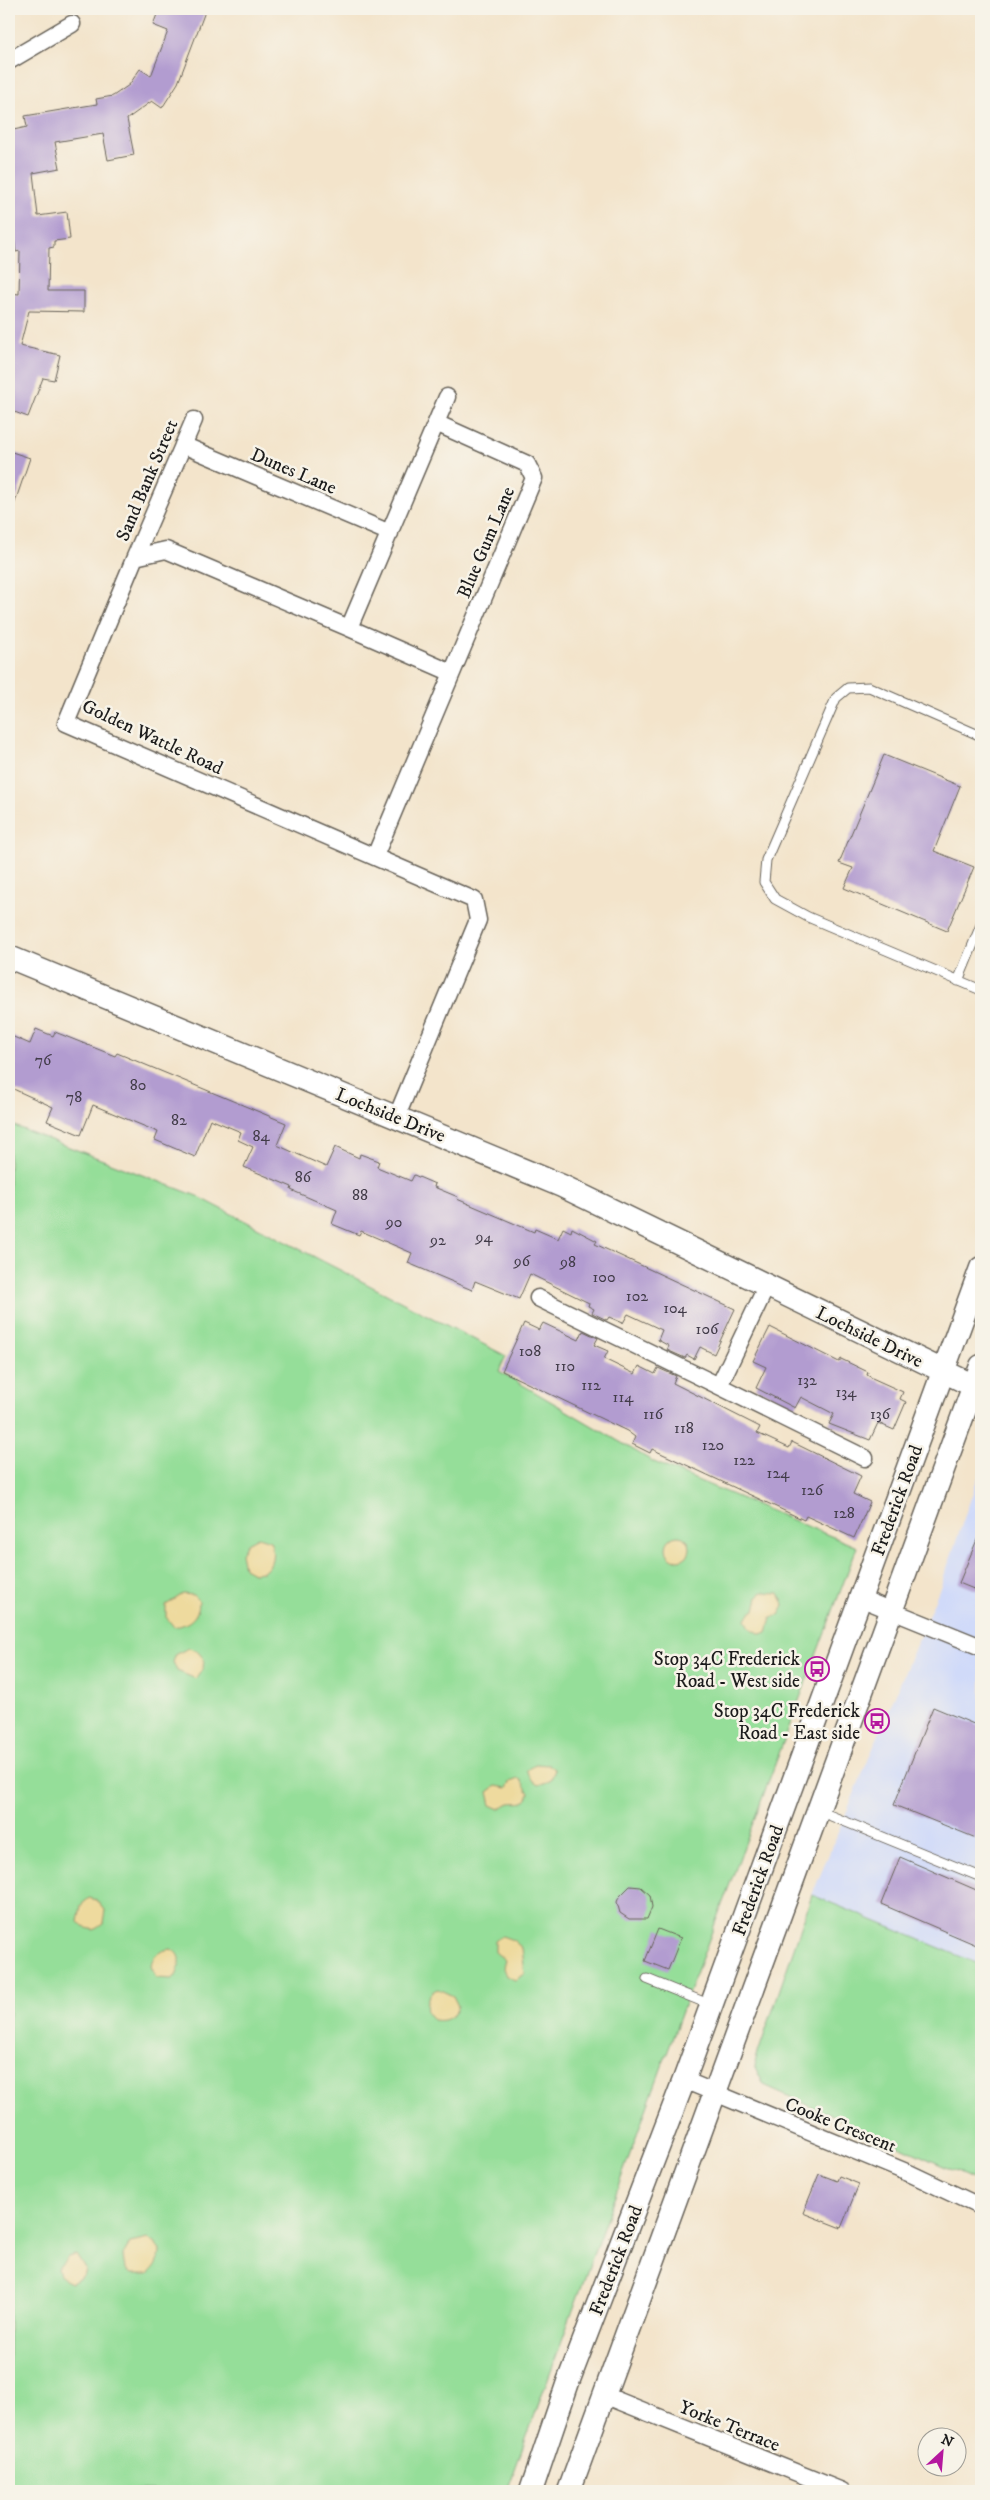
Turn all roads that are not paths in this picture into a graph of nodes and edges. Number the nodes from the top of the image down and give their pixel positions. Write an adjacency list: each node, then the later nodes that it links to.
1 (72, 24): 2 (street)
2 (9, 61)
3 (447, 397): 5 (street)
4 (194, 420): 6 (street, Sand Bank Street)
5 (436, 423): 7 (street); 10 (street, Blue Gum Lane)
6 (183, 445): 7 (street, Dunes Lane); 8 (street, Sand Bank Street)
7 (390, 533): 9 (street)
8 (136, 557): 9 (street); 12 (street, Golden Wattle Road)
9 (349, 628): 10 (street)
10 (452, 672): 12 (street, Blue Gum Lane)
11 (981, 736): 15 (lane)
12 (374, 856): 17 (street, Golden Wattle Road)
13 (981, 925): 15 (lane)
14 (9, 957): 17 (main road, Lochside Drive)
15 (958, 981): 16 (lane)
16 (981, 990)
17 (397, 1116): 19 (main road, Lochside Drive)
18 (981, 1268): 21 (main road, Frederick Road)
19 (767, 1285): 21 (main road, Lochside Drive); 23 (street)
20 (538, 1298): 23 (street)
21 (943, 1371): 22 (main road, Lochside Drive); 25 (main road, Frederick Road)
22 (978, 1376): 26 (main road, Frederick Road)
23 (720, 1386): 24 (street)
24 (866, 1458)
25 (860, 1598): 26 (street); 31 (main road, Frederick Road)
26 (892, 1610): 27 (street); 28 (main road, Frederick Road)
27 (981, 1647)
28 (819, 1811): 29 (lane); 33 (main road, Frederick Road)
29 (981, 1877)
30 (647, 1979): 31 (lane)
31 (711, 2005): 32 (main road, Frederick Road)
32 (684, 2080): 33 (street, Cooke Crescent); 36 (main road, Frederick Road)
33 (714, 2094): 34 (street, Cooke Crescent); 35 (main road, Frederick Road)
34 (981, 2207)
35 (604, 2395): 37 (main road, Frederick Road); 38 (street, Yorke Terrace)
36 (531, 2491)
37 (569, 2491)
38 (842, 2491)

